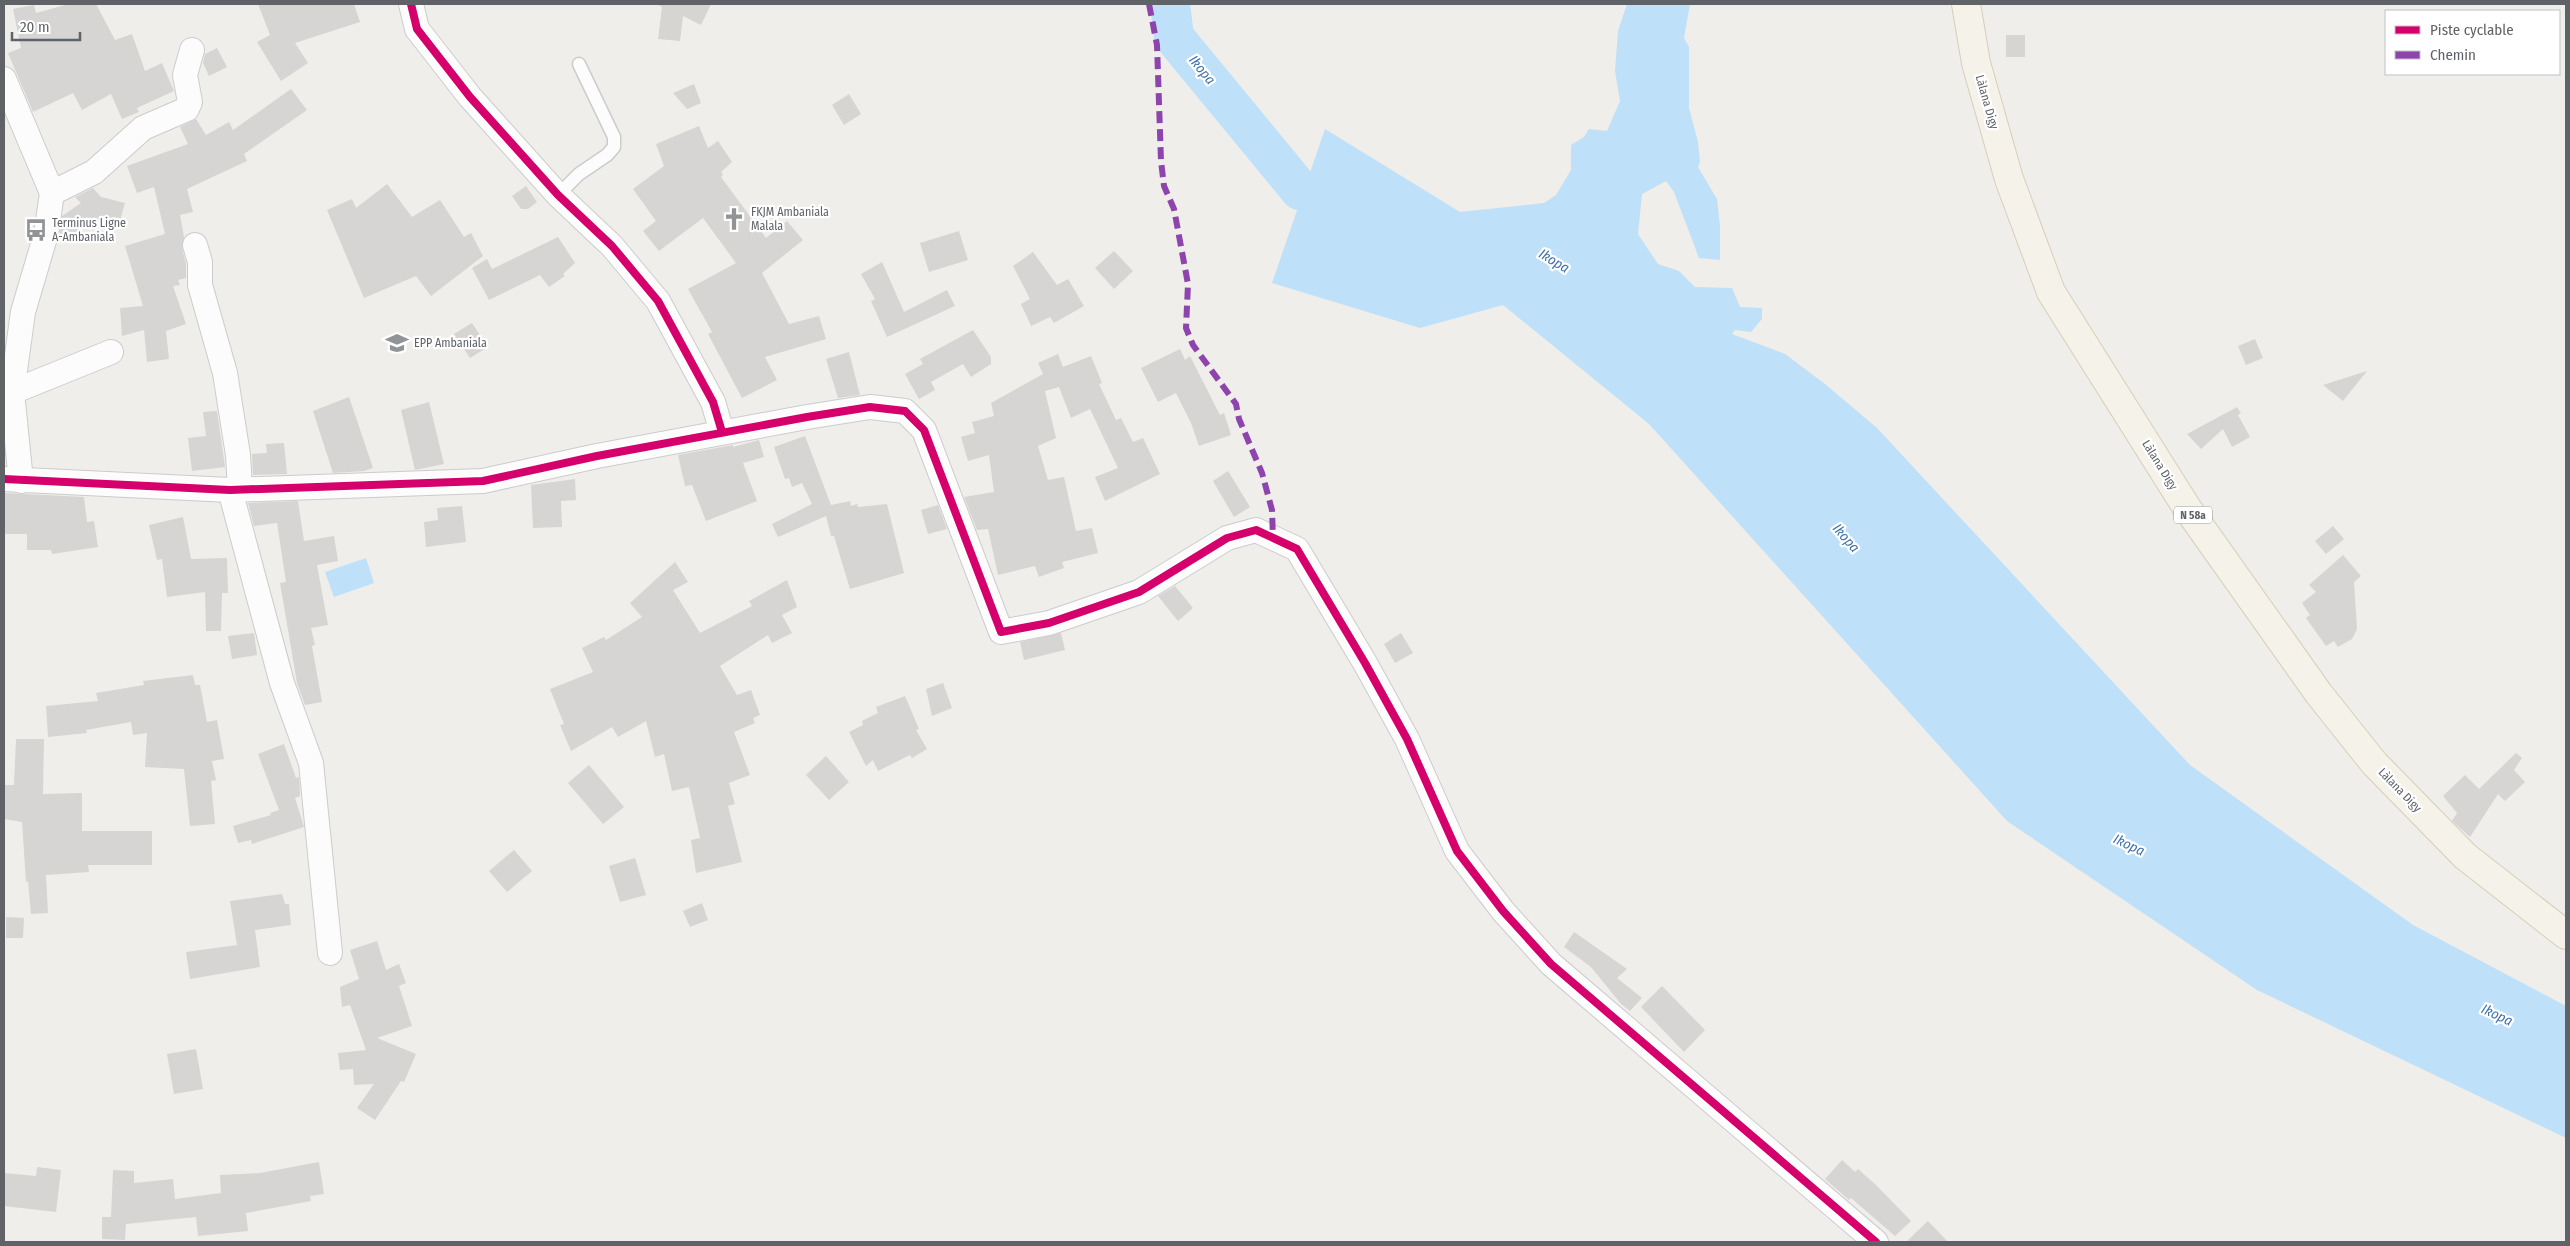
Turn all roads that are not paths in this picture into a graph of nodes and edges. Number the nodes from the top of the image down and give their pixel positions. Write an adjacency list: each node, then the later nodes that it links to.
1 (411, 4): 7 (street)
2 (1966, 4): 14 (main road, Làlana Digy / N 58a)
3 (192, 50): 6 (street)
4 (579, 64): 7 (lane)
5 (4, 79): 6 (street)
6 (52, 193): 10 (street)
7 (558, 195): 11 (street)
8 (195, 245): 13 (street)
9 (111, 352): 10 (street)
10 (12, 392): 12 (street)
11 (722, 432): 13 (street); 16 (street)
12 (13, 480): 13 (street)
13 (235, 490): 15 (street)
14 (2566, 935)
15 (330, 953)
16 (1876, 1242)

